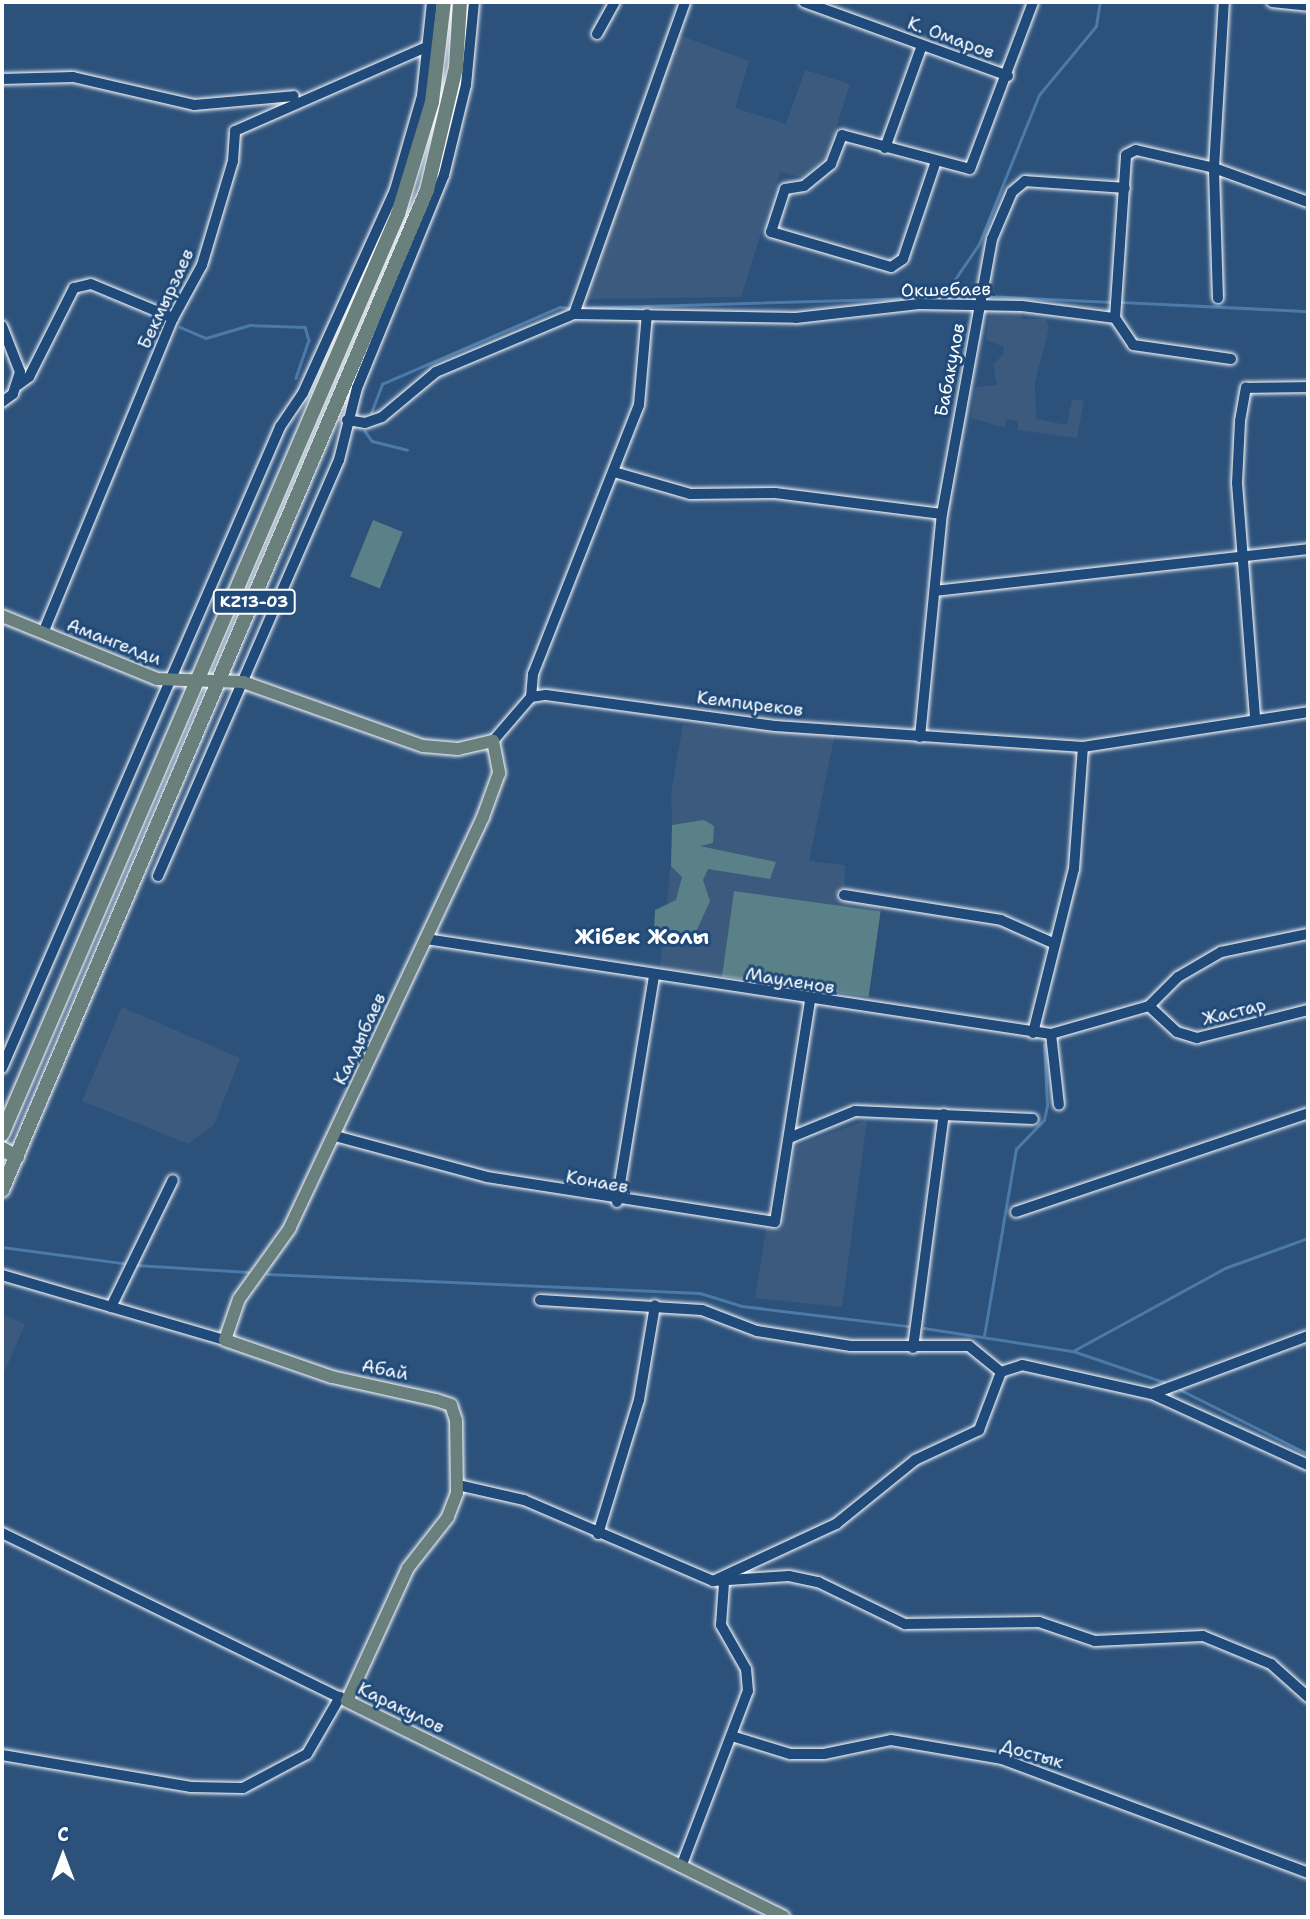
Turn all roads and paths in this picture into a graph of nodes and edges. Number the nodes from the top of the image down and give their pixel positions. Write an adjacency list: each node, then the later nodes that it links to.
1 (432, 2): 14 (street)
2 (443, 2): 44 (highway, KZ13-03)
3 (460, 2): 45 (highway, KZ13-03)
4 (474, 2): 34 (street)
5 (615, 2): 12 (street)
6 (685, 2): 25 (street)
7 (804, 2): 13 (street, К. Омаров)
8 (1033, 2): 15 (street)
9 (1224, 2): 20 (street)
10 (1272, 2): 11 (street)
11 (1308, 6)
12 (597, 34)
13 (922, 45): 15 (street, К. Омаров); 18 (street)
14 (429, 46): 17 (street, Бекмырзаев); 42 (street)
15 (1008, 76): 19 (street)
16 (2, 79): 17 (street)
17 (312, 93): 27 (street, Бекмырзаев)
18 (885, 148): 19 (street); 19 (street)
19 (935, 164)
20 (1214, 168): 21 (street); 22 (street); 23 (street)
21 (1125, 188): 24 (street, Бабакулов); 28 (street)
22 (1308, 202)
23 (1218, 298)
24 (979, 303): 26 (street, Окшебаев); 28 (street, Окшебаев); 36 (street, Бабакулов)
25 (574, 314): 26 (street, Окшебаев); 34 (street, Окшебаев)
26 (647, 314): 35 (street)
27 (173, 318): 31 (street); 41 (street, Бекмырзаев)
28 (1115, 318): 30 (street)
29 (2, 326): 31 (street)
30 (1231, 359)
31 (18, 385): 33 (street)
32 (1308, 387): 38 (street)
33 (2, 402)
34 (347, 420): 43 (street)
35 (614, 472): 36 (street); 46 (street)
36 (942, 514): 39 (street, Бабакулов)
37 (1308, 549): 38 (street)
38 (1244, 555): 39 (street); 48 (street)
39 (935, 591): 49 (street, Бабакулов)
40 (2, 616): 41 (main road, Амангелди)
41 (43, 633): 42 (main road, Амангелди)
42 (172, 682): 44 (main road, Амангелди); 63 (street)
43 (243, 682): 45 (main road); 50 (main road); 52 (street)
44 (195, 683): 45 (main road, Амангелди); 68 (highway, KZ13-03)
45 (218, 685): 72 (highway, KZ13-03)
46 (531, 697): 49 (street, Кемпиреков); 50 (street)
47 (1308, 712): 48 (street, Кемпиреков)
48 (1255, 717): 51 (street, Кемпиреков)
49 (920, 737): 51 (street, Кемпиреков)
50 (493, 741): 55 (main road, Калдыбаев)
51 (1083, 747): 56 (street)
52 (158, 876)
53 (844, 895): 56 (street)
54 (1308, 934): 59 (street)
55 (426, 939): 57 (street, Мауленов); 69 (main road, Калдыбаев)
56 (1053, 943): 61 (street)
57 (654, 976): 58 (street, Мауленов); 75 (street)
58 (810, 1000): 61 (street, Мауленов); 70 (street, Конаев)
59 (1149, 1006): 60 (street, Жастар); 62 (street, Мауленов)
60 (1308, 1010)
61 (1033, 1033): 62 (street, Мауленов)
62 (1051, 1034): 64 (street)
63 (2, 1068)
64 (1059, 1105)
65 (1308, 1113): 76 (street)
66 (944, 1114): 67 (street); 70 (street); 83 (street)
67 (1033, 1119)
68 (2, 1134)
69 (335, 1136): 75 (street, Конаев); 82 (main road, Калдыбаев)
70 (789, 1138): 75 (street, Конаев)
71 (2, 1149): 72 (highway)
72 (17, 1157): 74 (highway, KZ13-03)
73 (173, 1180): 80 (street)
74 (2, 1190)
75 (617, 1202)
76 (1016, 1212)
77 (2, 1275): 80 (street, Абай)
78 (540, 1300): 79 (street)
79 (655, 1305): 83 (street); 89 (street)
80 (111, 1307): 82 (street, Абай)
81 (1308, 1336): 85 (street)
82 (225, 1340): 87 (main road, Абай)
83 (914, 1348): 84 (street)
84 (1001, 1372): 85 (street); 90 (street)
85 (1152, 1394): 86 (street)
86 (1308, 1465)
87 (458, 1485): 89 (street); 93 (main road, Абай)
88 (2, 1533): 93 (street, Каракулов)
89 (598, 1534): 90 (street)
90 (713, 1581): 91 (street)
91 (724, 1583): 92 (street); 94 (street)
92 (1308, 1697)
93 (344, 1699): 95 (street); 96 (main road, Каракулов)
94 (735, 1737): 96 (street); 97 (street, Достык)
95 (2, 1755)
96 (681, 1867): 98 (main road, Каракулов)
97 (1308, 1873)
98 (784, 1917)

